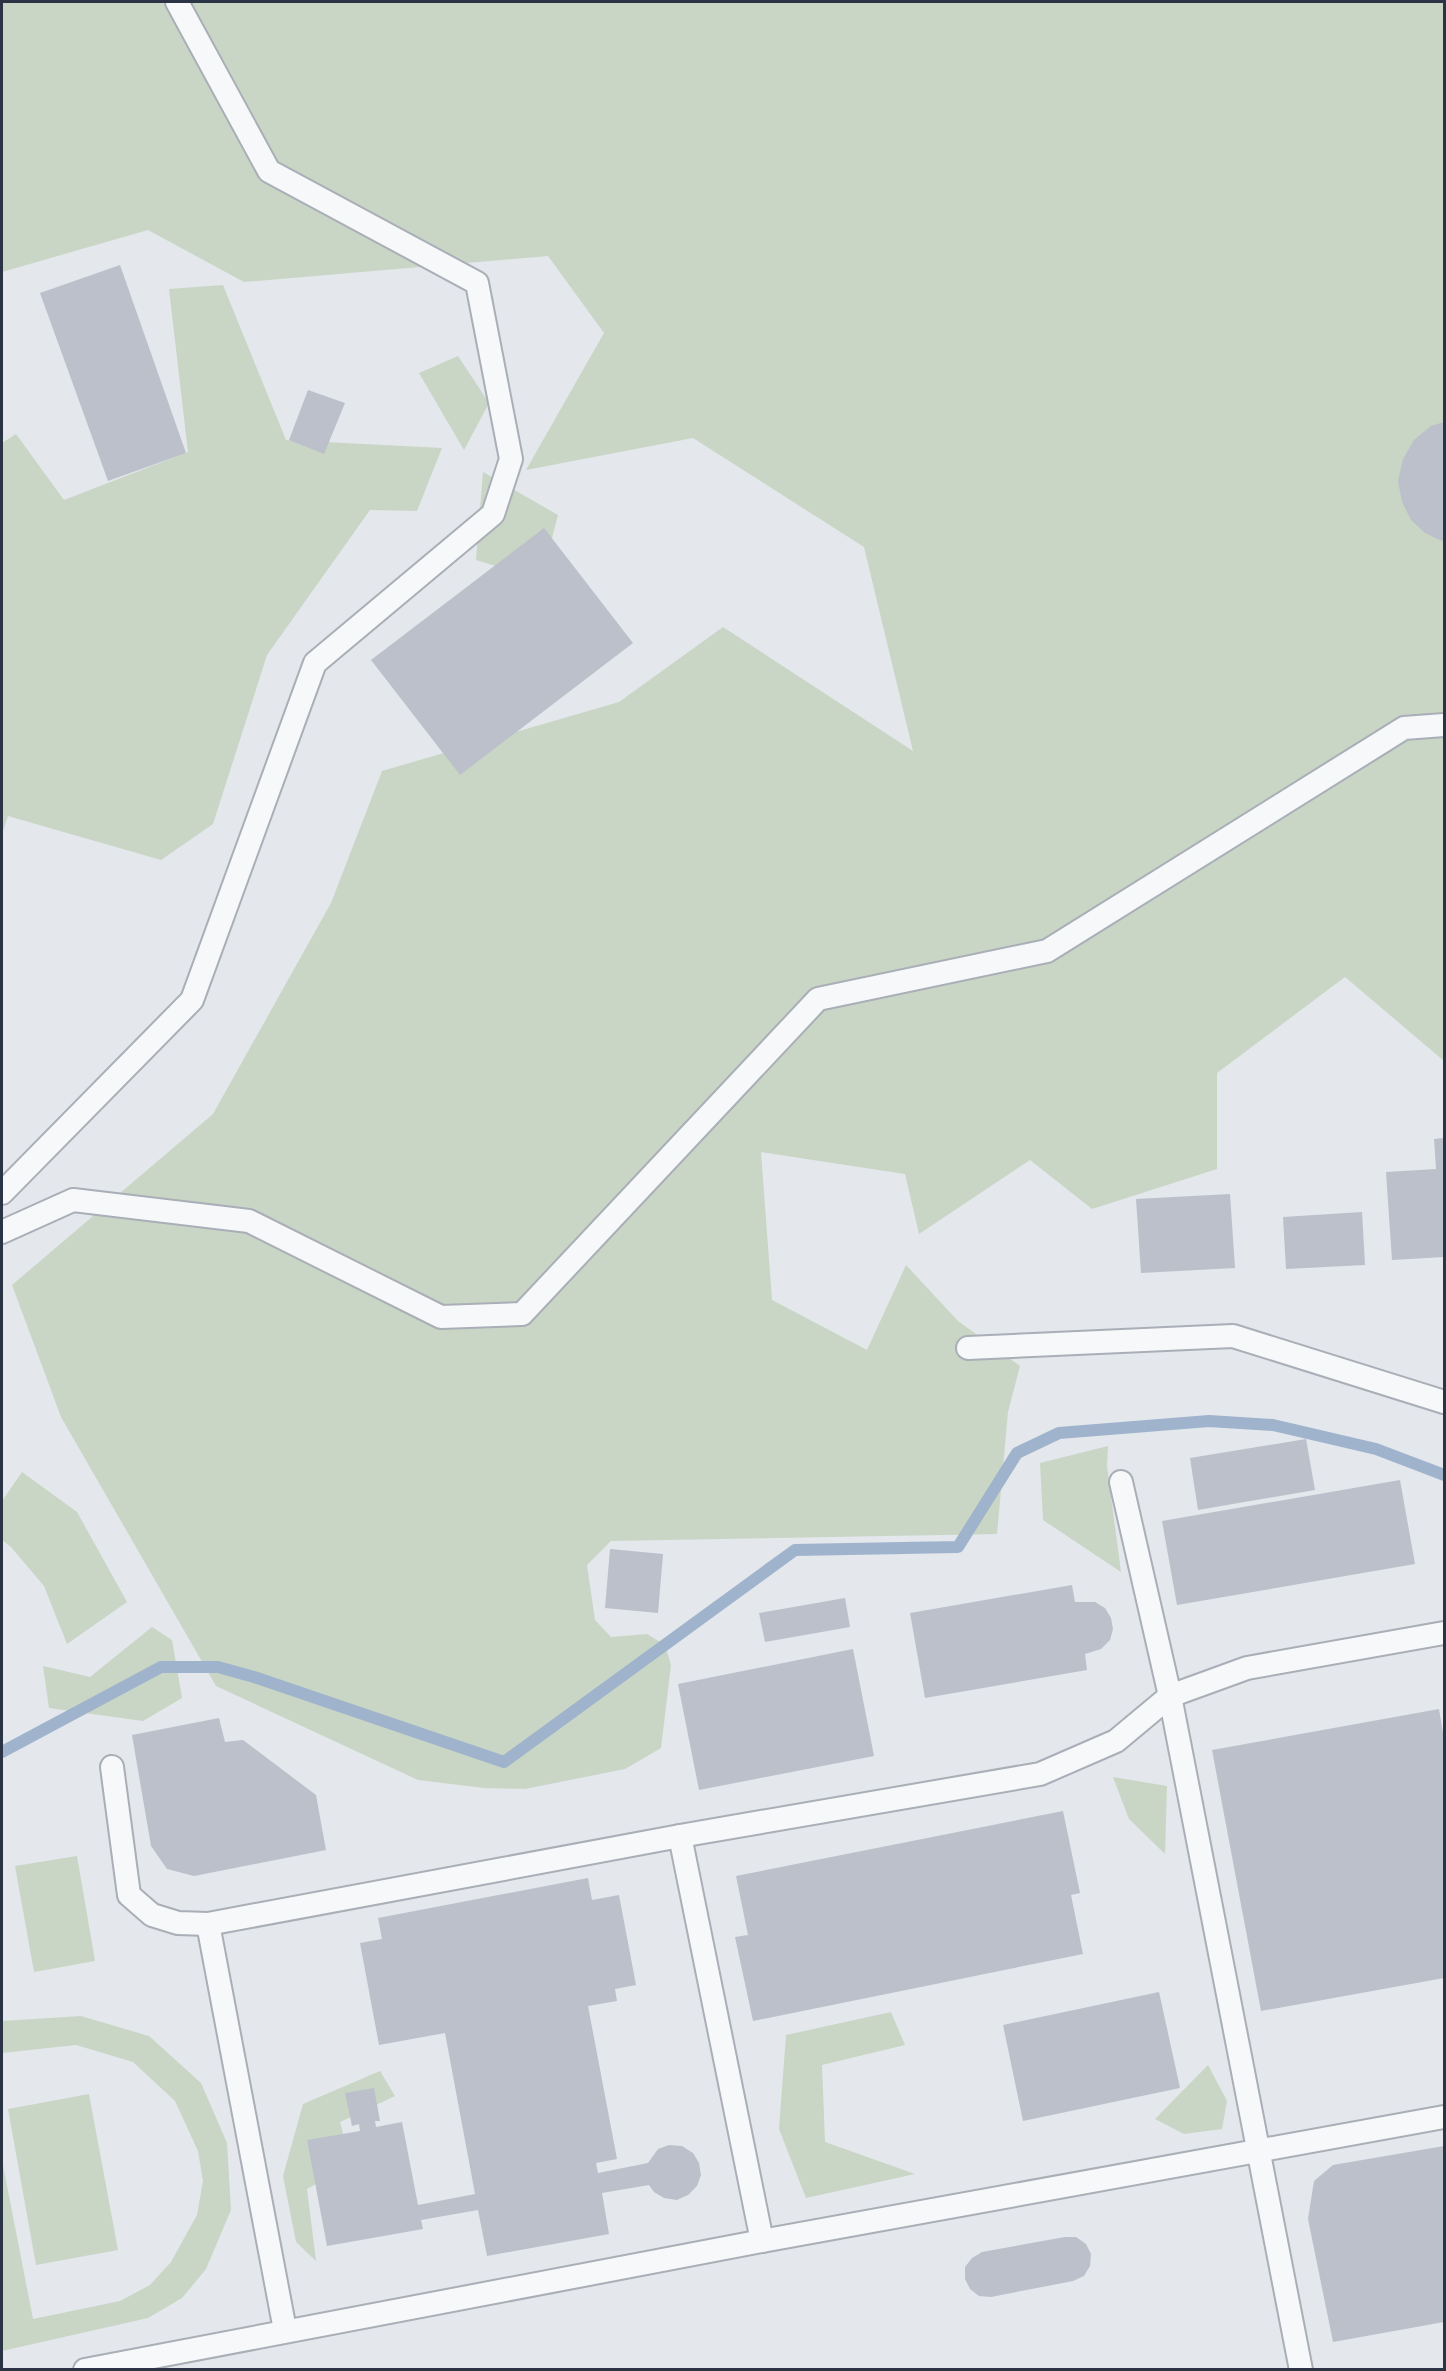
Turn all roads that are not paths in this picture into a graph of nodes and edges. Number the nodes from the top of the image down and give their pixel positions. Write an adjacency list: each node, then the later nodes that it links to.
1 (177, 2): 3 (lane)
2 (1444, 724): 4 (lane)
3 (2, 1193)
4 (2, 1232)
5 (968, 1348): 6 (lane)
6 (1444, 1402)
7 (1121, 1482): 9 (lane)
8 (1444, 1633): 9 (lane)
9 (1170, 1696): 11 (lane); 14 (lane)
10 (112, 1767): 12 (lane)
11 (680, 1836): 12 (lane); 15 (lane)
12 (208, 1924): 16 (lane)
13 (1444, 2117): 14 (lane)
14 (1260, 2150): 15 (lane); 18 (lane)
15 (762, 2241): 16 (lane)
16 (285, 2330): 17 (lane)
17 (85, 2370)
18 (1301, 2370)

